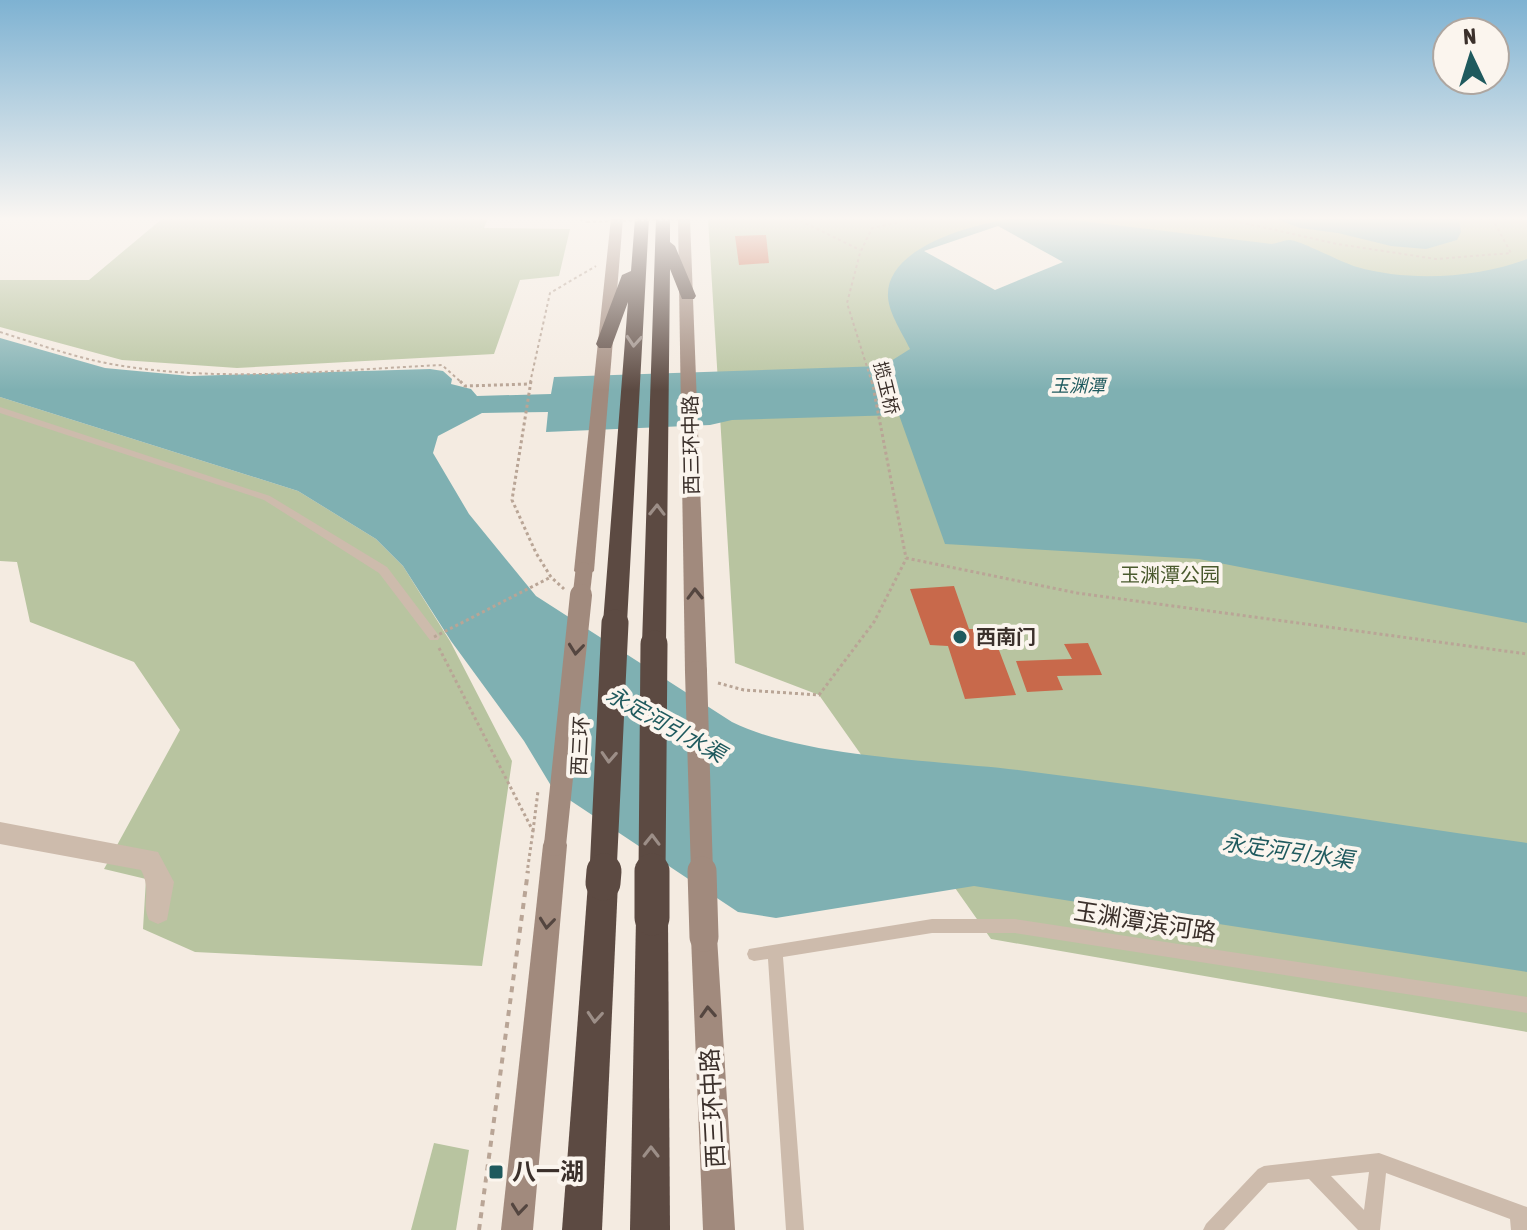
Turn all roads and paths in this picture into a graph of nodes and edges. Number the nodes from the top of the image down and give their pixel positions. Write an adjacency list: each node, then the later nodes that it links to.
1 (576, 275): 12 (path)
2 (612, 275): 11 (street)
3 (631, 275): 11 (highway)
4 (638, 275): 30 (highway, 西三环, one-way to 30, bridge)
5 (662, 275): 31 (highway, one-way to 5, bridge)
6 (681, 275): 9 (highway)
7 (687, 275): 9 (street, 西三环中路)
8 (854, 275): 14 (path, 揽玉桥)
9 (688, 296): 19 (street, 西三环中路, one-way to 9)
10 (0, 332): 12 (path)
11 (605, 344): 29 (street, one-way to 29, bridge)
12 (530, 384): 15 (path)
13 (0, 410): 17 (lane)
14 (906, 558): 18 (path); 19 (path)
15 (551, 577): 16 (path); 17 (path, bridge)
16 (572, 597)
17 (434, 637): 28 (path)
18 (1527, 654)
19 (701, 676): 32 (street, 西三环中路, one-way to 19, bridge)
20 (0, 833): 21 (street)
21 (158, 911)
22 (775, 951): 23 (lane, 玉渊潭滨河路); 24 (lane, 玉渊潭滨河路); 33 (lane)
23 (754, 954)
24 (1527, 1005)
25 (1379, 1162): 26 (lane); 27 (lane); 35 (lane)
26 (1313, 1170): 34 (lane); 35 (lane)
27 (1522, 1220)
28 (479, 1230)
29 (517, 1230)
30 (582, 1230)
31 (650, 1230)
32 (719, 1230)
33 (795, 1230)
34 (1212, 1230)
35 (1371, 1230)

